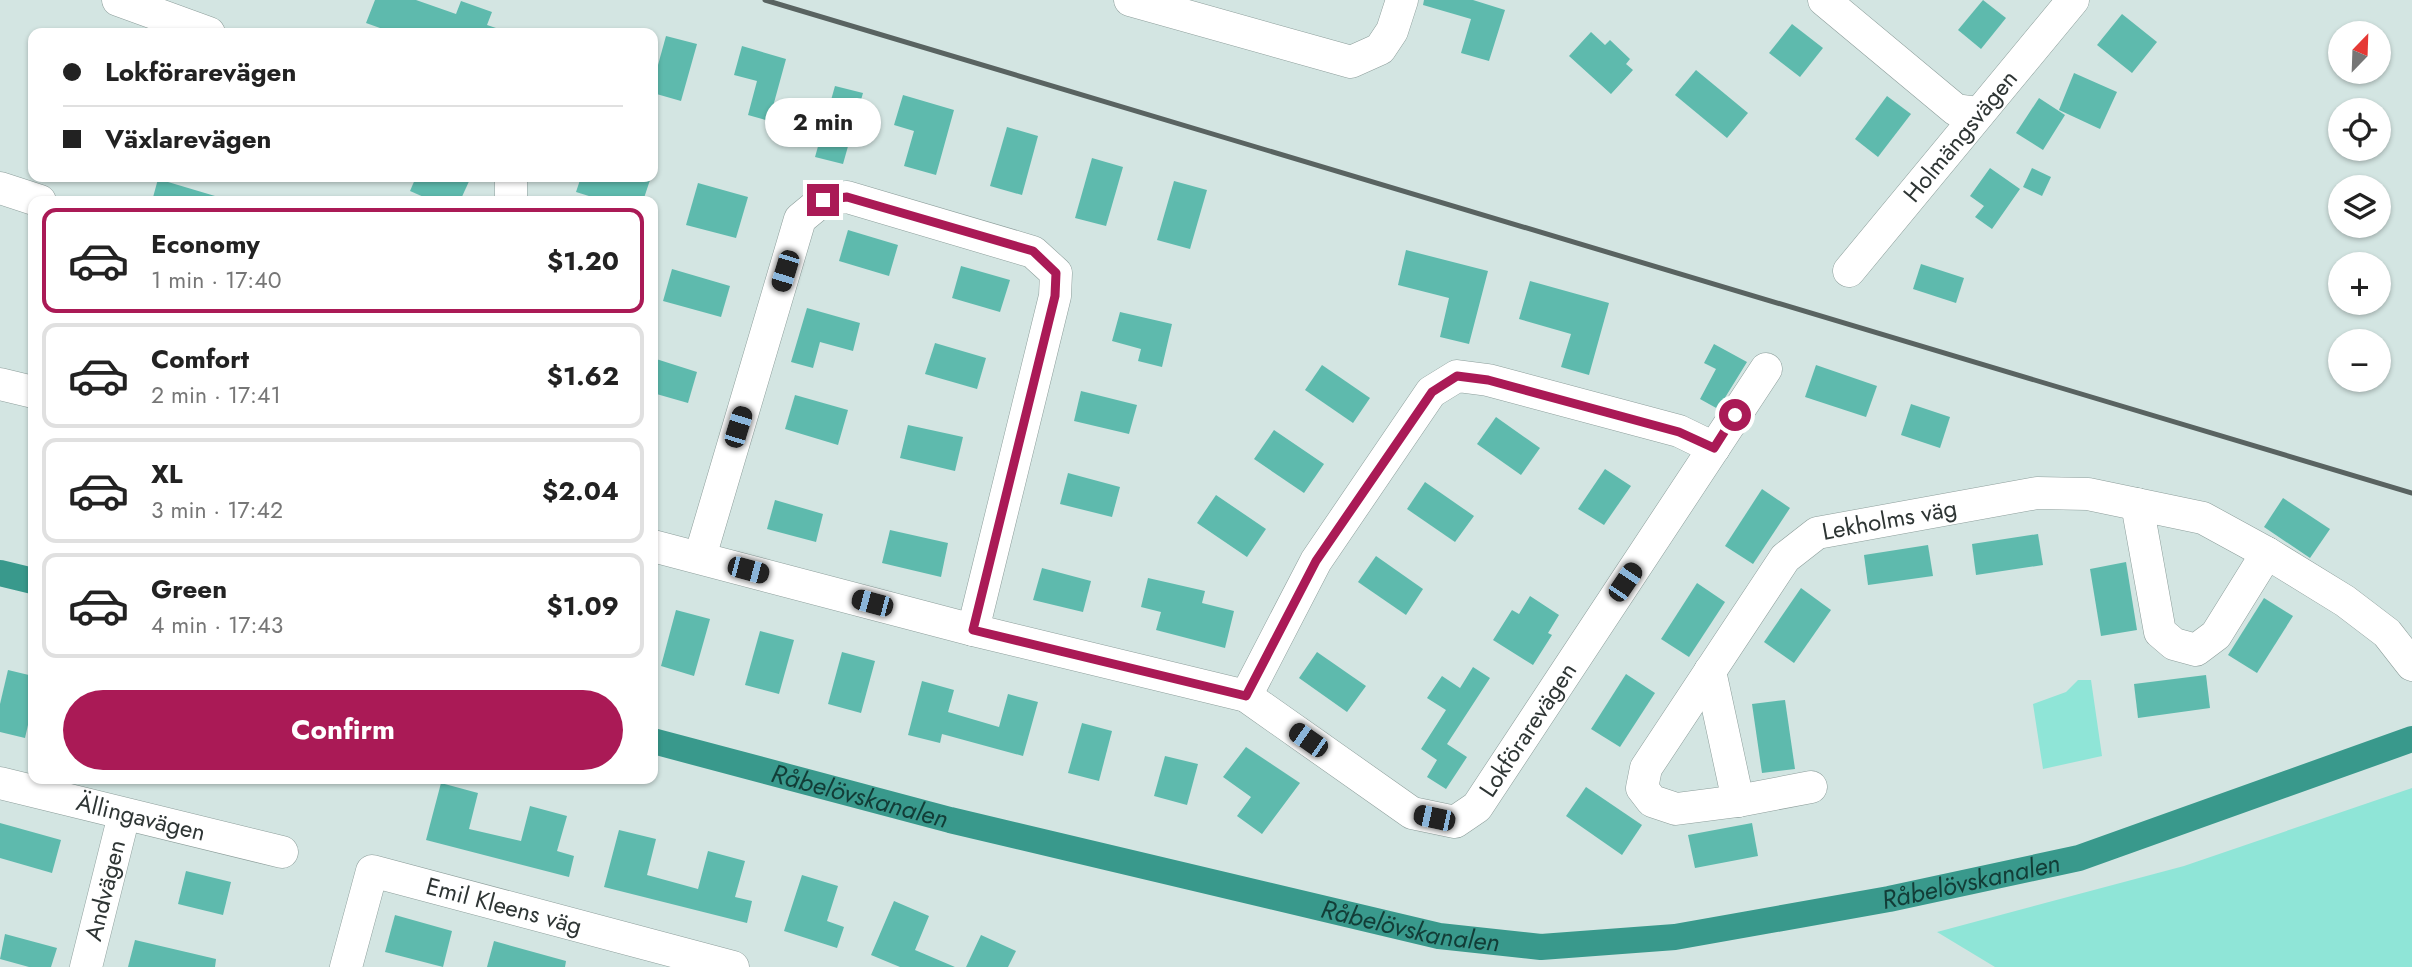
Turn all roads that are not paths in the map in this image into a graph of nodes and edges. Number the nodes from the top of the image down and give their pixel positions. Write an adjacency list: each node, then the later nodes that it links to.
1 (118, 0): 6 (street)
2 (1130, 0): 3 (street)
3 (1402, 0)
4 (1824, 0): 7 (street)
5 (2073, 0): 7 (street, Holmängsvägen)
6 (195, 28)
7 (1979, 113): 10 (street, Holmängsvägen)
8 (0, 188): 9 (street)
9 (28, 197)
10 (1849, 271)
11 (1766, 369): 14 (street, Lokförarevägen)
12 (0, 384): 13 (street)
13 (28, 391)
14 (1714, 448): 22 (street); 22 (street, Lokförarevägen)
15 (2137, 504): 17 (street, Lekholms väg); 17 (street); 21 (street, Lekholms väg)
16 (658, 547): 18 (street, Lokförarevägen)
17 (2267, 553): 20 (street, Lekholms väg)
18 (700, 557): 19 (street, Lokförarevägen); 19 (street)
19 (973, 630): 22 (street, Lokförarevägen)
20 (2412, 664)
21 (1710, 671): 25 (street); 25 (street, Lekholms väg)
22 (1246, 696)
23 (0, 783): 26 (street, Ällingavägen)
24 (1811, 787): 25 (street, Lekholms väg)
25 (1738, 801)
26 (124, 815): 27 (street, Ällingavägen); 28 (street, Andvägen)
27 (282, 852)
28 (86, 967)
29 (346, 967): 30 (street, Emil Kleens väg)
30 (733, 967)

